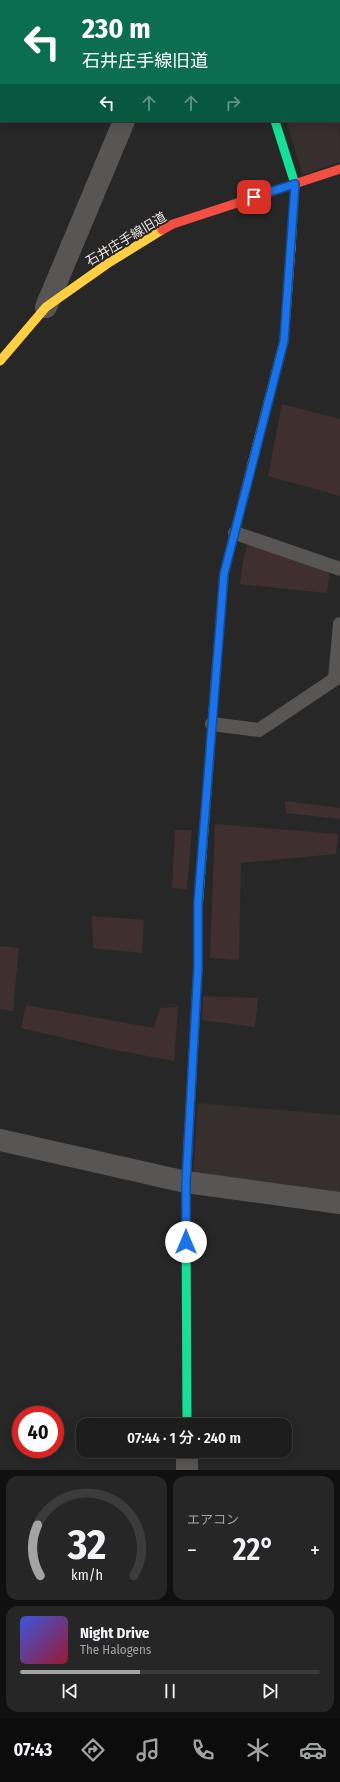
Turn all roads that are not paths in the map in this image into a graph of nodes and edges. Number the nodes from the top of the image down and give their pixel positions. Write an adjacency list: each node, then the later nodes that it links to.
1 (124, 122): 5 (street)
2 (275, 122): 4 (street)
3 (340, 169): 4 (street, 石井庄手線旧道)
4 (295, 184): 5 (street, 石井庄手線旧道); 7 (street)
5 (46, 307): 6 (street, 石井庄手線旧道)
6 (0, 361)
7 (235, 533): 8 (lane); 10 (street)
8 (340, 569)
9 (340, 624): 10 (lane)
10 (212, 724): 12 (street)
11 (0, 1140): 12 (street)
12 (186, 1182): 13 (street); 14 (street)
13 (340, 1203)
14 (187, 1418)
15 (187, 1458): 16 (street)
16 (187, 1470)

